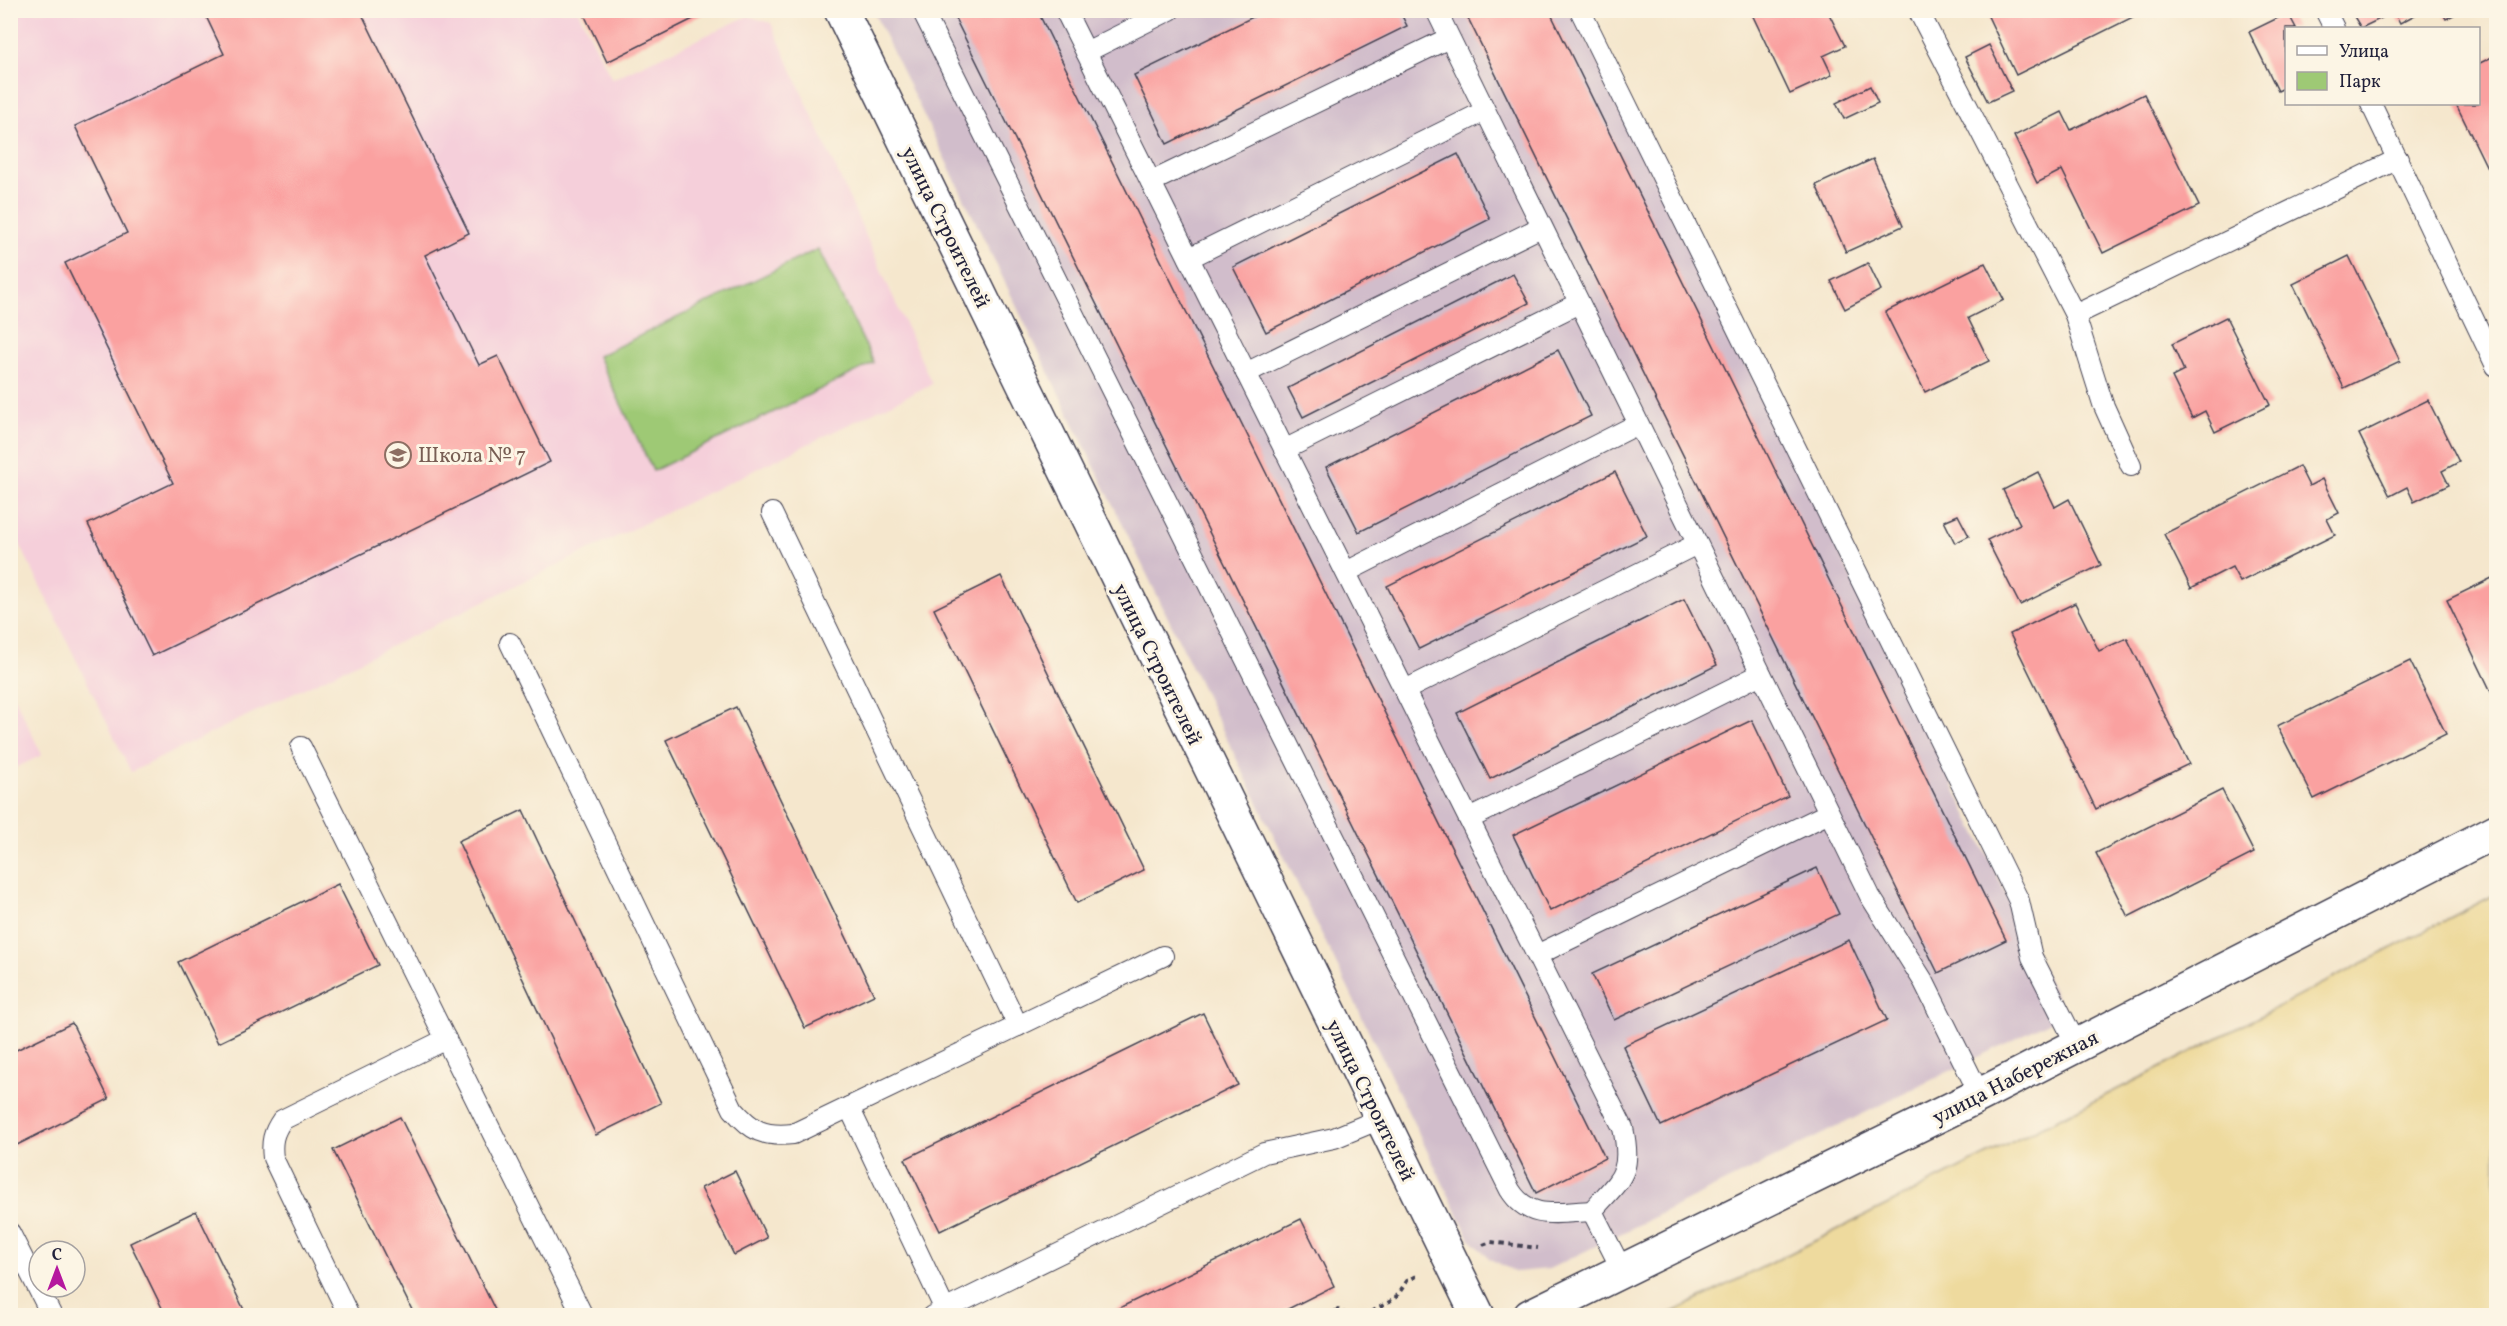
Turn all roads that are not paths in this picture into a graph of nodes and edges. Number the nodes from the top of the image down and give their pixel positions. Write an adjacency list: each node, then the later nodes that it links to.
1 (840, 10): 42 (street, улица Строителей)
2 (922, 10): 43 (lane)
3 (1065, 10): 11 (lane)
4 (1170, 10): 11 (lane)
5 (1436, 10): 10 (lane)
6 (1581, 10): 39 (lane)
7 (1918, 10): 19 (lane)
8 (2325, 10): 9 (lane)
9 (2334, 27)
10 (1449, 38): 13 (lane); 15 (lane)
11 (1086, 52): 15 (lane)
12 (2371, 105): 14 (lane)
13 (1485, 111): 16 (lane); 17 (lane)
14 (2398, 159): 19 (lane); 20 (lane)
15 (1151, 182): 17 (lane)
16 (1542, 227): 18 (lane); 21 (lane)
17 (1189, 258): 21 (lane)
18 (1579, 303): 22 (lane); 23 (lane)
19 (2075, 315): 24 (lane)
20 (2496, 366)
21 (1246, 373): 23 (lane)
22 (1638, 424): 26 (lane); 27 (lane)
23 (1284, 450): 27 (lane)
24 (2131, 466)
25 (772, 513): 37 (lane)
26 (1697, 544): 29 (lane); 30 (lane)
27 (1346, 572): 30 (lane)
28 (510, 643): 41 (lane)
29 (1761, 674): 32 (lane); 33 (lane)
30 (1405, 690): 33 (lane)
31 (301, 747): 38 (lane)
32 (1830, 813): 35 (lane); 40 (lane)
33 (1469, 819): 35 (lane)
34 (2496, 831): 39 (street, улица Набережная)
35 (1537, 955): 43 (lane)
36 (1163, 956): 37 (lane)
37 (1018, 1026): 41 (lane)
38 (446, 1039): 48 (lane); 49 (lane)
39 (2077, 1046): 40 (street, улица Набережная)
40 (1980, 1095): 45 (street, улица Набережная)
41 (849, 1107): 46 (lane)
42 (1380, 1119): 46 (lane); 50 (street, улица Строителей)
43 (1592, 1211): 45 (lane)
44 (10, 1233): 47 (lane)
45 (1622, 1270): 51 (street, улица Набережная)
46 (942, 1313)
47 (52, 1316)
48 (349, 1316)
49 (583, 1316)
50 (1478, 1316)
51 (1530, 1316)

